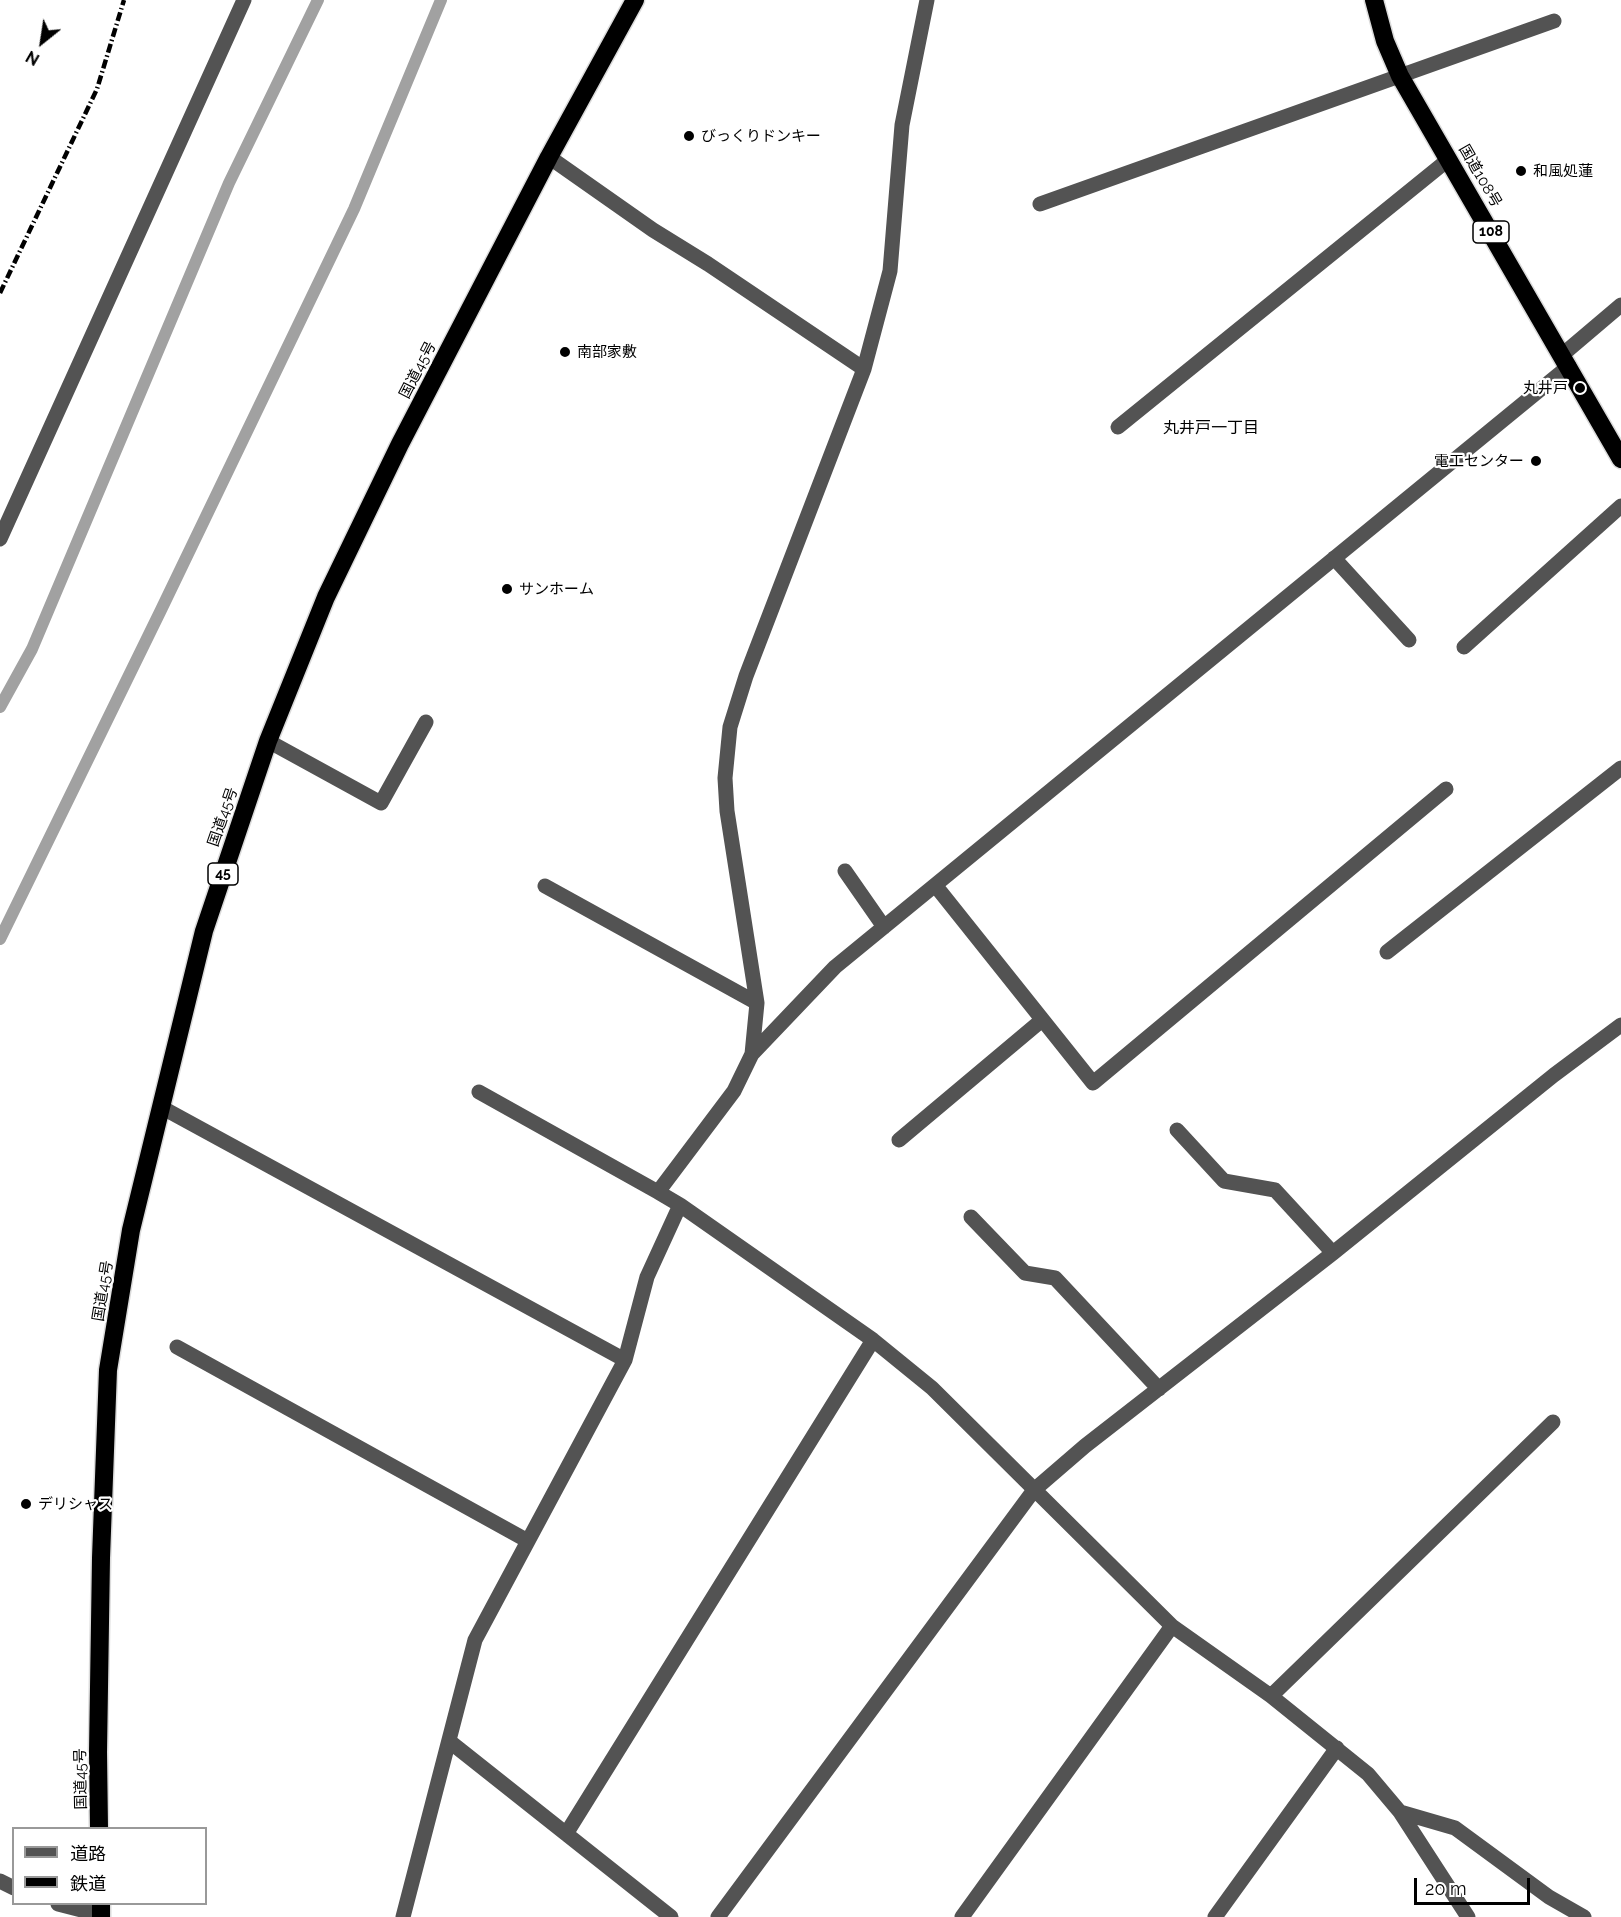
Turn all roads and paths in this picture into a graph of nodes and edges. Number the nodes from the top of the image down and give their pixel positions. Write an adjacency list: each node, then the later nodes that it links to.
1 (244, 0): 16 (street)
2 (635, 0): 7 (highway, 国道45号 / 45)
3 (927, 0): 12 (street)
4 (1374, 0): 6 (highway, 国道108号 / 108)
5 (1554, 21): 6 (street)
6 (1400, 76): 8 (highway, 国道108号 / 108); 9 (street)
7 (549, 157): 12 (street); 21 (highway, 国道45号 / 45)
8 (1449, 159): 11 (highway, 国道108号 / 108); 13 (street)
9 (1040, 204)
10 (1621, 305): 11 (street)
11 (1565, 361): 14 (highway, 国道108号 / 108); 17 (street)
12 (864, 369): 29 (street)
13 (1118, 427)
14 (1621, 459)
15 (1621, 506): 19 (street)
16 (0, 539)
17 (1334, 558): 18 (street); 25 (street)
18 (1409, 640)
19 (1464, 647)
20 (426, 722): 21 (street)
21 (268, 741): 34 (highway, 国道45号 / 45)
22 (1621, 768): 28 (street)
23 (1446, 789): 30 (street)
24 (845, 871): 27 (street)
25 (935, 885): 27 (street); 30 (street)
26 (545, 886): 29 (street)
27 (884, 927): 32 (street)
28 (1387, 952)
29 (757, 1004): 32 (street)
30 (1042, 1020): 36 (street)
31 (1621, 1025): 40 (street)
32 (752, 1054): 37 (street)
33 (479, 1092): 37 (street)
34 (161, 1107): 43 (street); 53 (highway, 国道45号 / 45)
35 (1178, 1130): 40 (street)
36 (899, 1140)
37 (658, 1192): 38 (street)
38 (680, 1205): 41 (street); 43 (street)
39 (971, 1217): 44 (street)
40 (1333, 1253): 44 (street)
41 (873, 1340): 46 (street); 54 (street)
42 (177, 1347): 47 (street)
43 (625, 1360): 47 (street)
44 (1159, 1389): 46 (street)
45 (1553, 1422): 49 (street)
46 (1035, 1490): 48 (street); 59 (street)
47 (528, 1541): 50 (street)
48 (1172, 1626): 49 (street); 60 (street)
49 (1271, 1696): 51 (street)
50 (449, 1741): 54 (street); 57 (street)
51 (1338, 1748): 52 (street); 61 (street)
52 (1400, 1812): 62 (street); 63 (street)
53 (99, 1827)
54 (566, 1834): 58 (street)
55 (63, 1905): 56 (street)
56 (101, 1912)
57 (403, 1917)
58 (671, 1917)
59 (718, 1917)
60 (962, 1917)
61 (1215, 1917)
62 (1468, 1917)
63 (1584, 1917)

